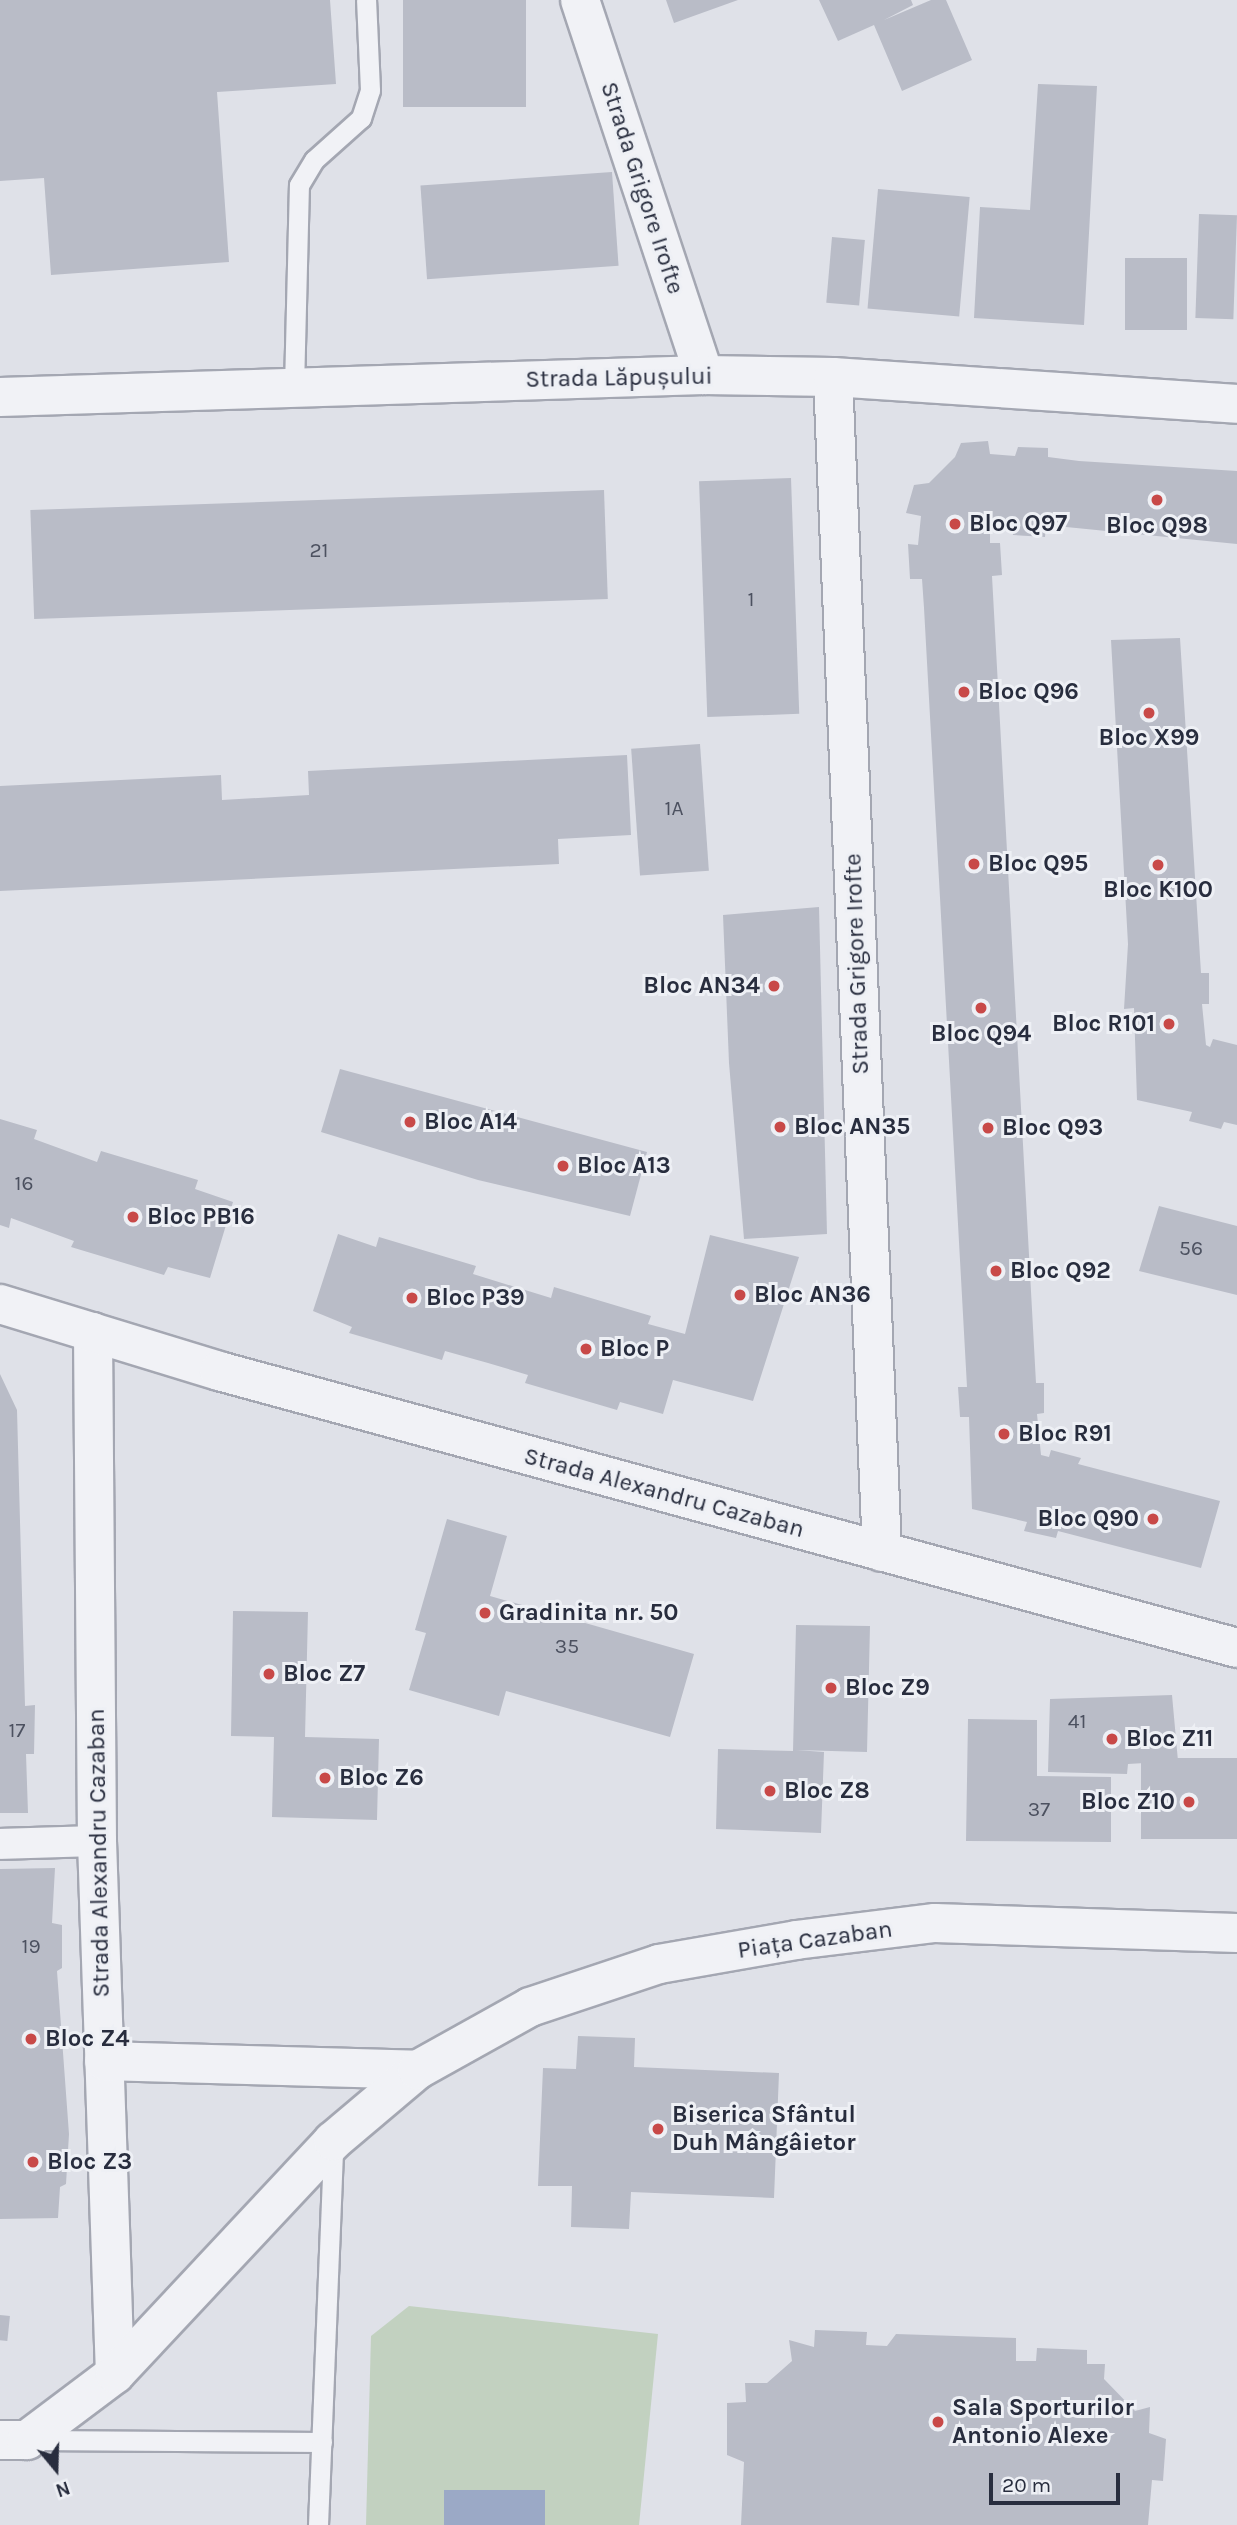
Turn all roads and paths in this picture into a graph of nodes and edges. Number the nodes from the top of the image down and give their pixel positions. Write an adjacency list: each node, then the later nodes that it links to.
1 (366, 0): 5 (lane)
2 (580, 0): 3 (street, Strada Grigore Irofte)
3 (704, 376): 4 (street, Strada Lăpușului); 5 (street, Strada Lăpușului)
4 (833, 377): 7 (street, Strada Lăpușului); 10 (street, Strada Grigore Irofte)
5 (293, 388): 6 (street, Strada Lăpușului)
6 (0, 397)
7 (1237, 404)
8 (0, 1304): 9 (street, Strada Alexandru Cazaban)
9 (93, 1332): 10 (street, Strada Alexandru Cazaban); 12 (street, Strada Alexandru Cazaban)
10 (881, 1552): 11 (street, Strada Alexandru Cazaban)
11 (1237, 1647)
12 (97, 1841): 13 (street); 15 (street, Strada Alexandru Cazaban)
13 (0, 1844)
14 (1237, 1933): 16 (street, Piața Cazaban)
15 (104, 2061): 16 (street); 18 (street, Strada Alexandru Cazaban)
16 (417, 2070): 17 (street)
17 (333, 2141): 18 (street); 20 (lane)
18 (115, 2374): 19 (street)
19 (14, 2440): 20 (lane)
20 (322, 2442): 21 (lane)
21 (318, 2525)

